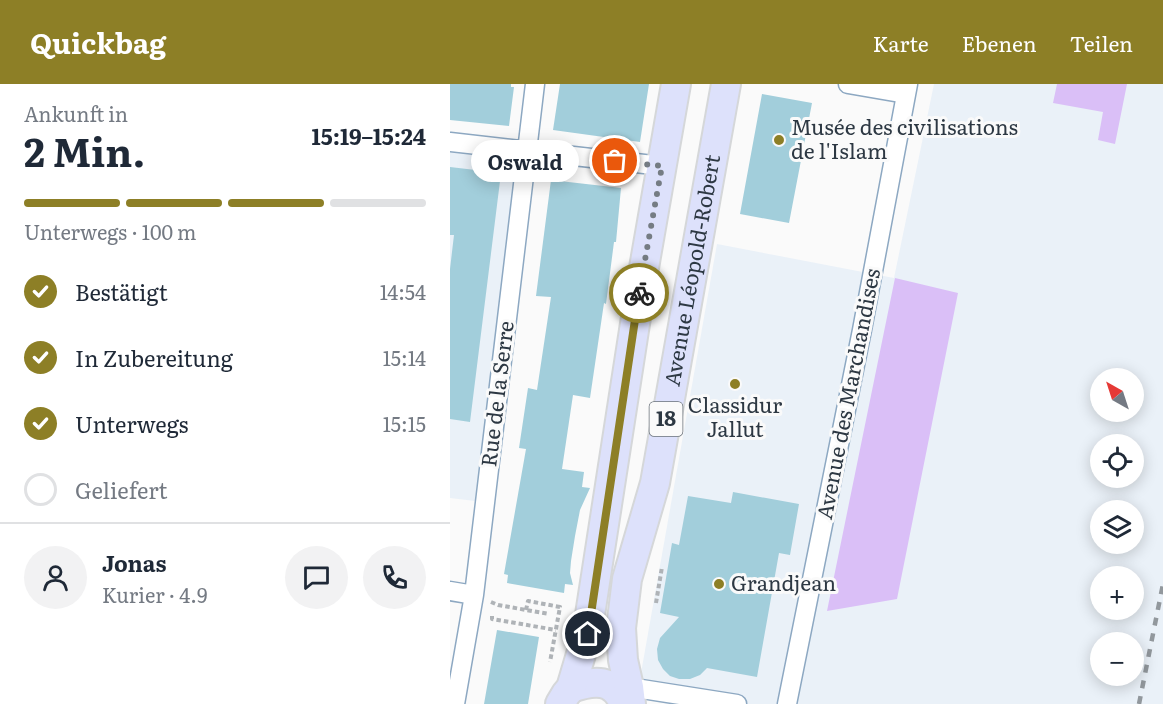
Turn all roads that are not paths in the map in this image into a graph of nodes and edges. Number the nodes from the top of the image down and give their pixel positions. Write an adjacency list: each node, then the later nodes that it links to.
1 (535, 84): 7 (street, Rue de la Serre)
2 (676, 84): 8 (main road, 18)
3 (726, 84): 12 (main road, Avenue Léopold-Robert / 18)
4 (848, 84): 5 (street)
5 (907, 89): 15 (street, Avenue des Marchandises)
6 (450, 142): 7 (street)
7 (526, 151): 8 (street); 10 (street, Rue de la Serre)
8 (662, 166): 11 (main road, 18)
9 (450, 591): 10 (street)
10 (474, 595): 13 (street, Rue de la Serre)
11 (560, 688): 12 (main road)
12 (628, 698): 14 (street)
13 (455, 704)
14 (737, 704)
15 (788, 704)

